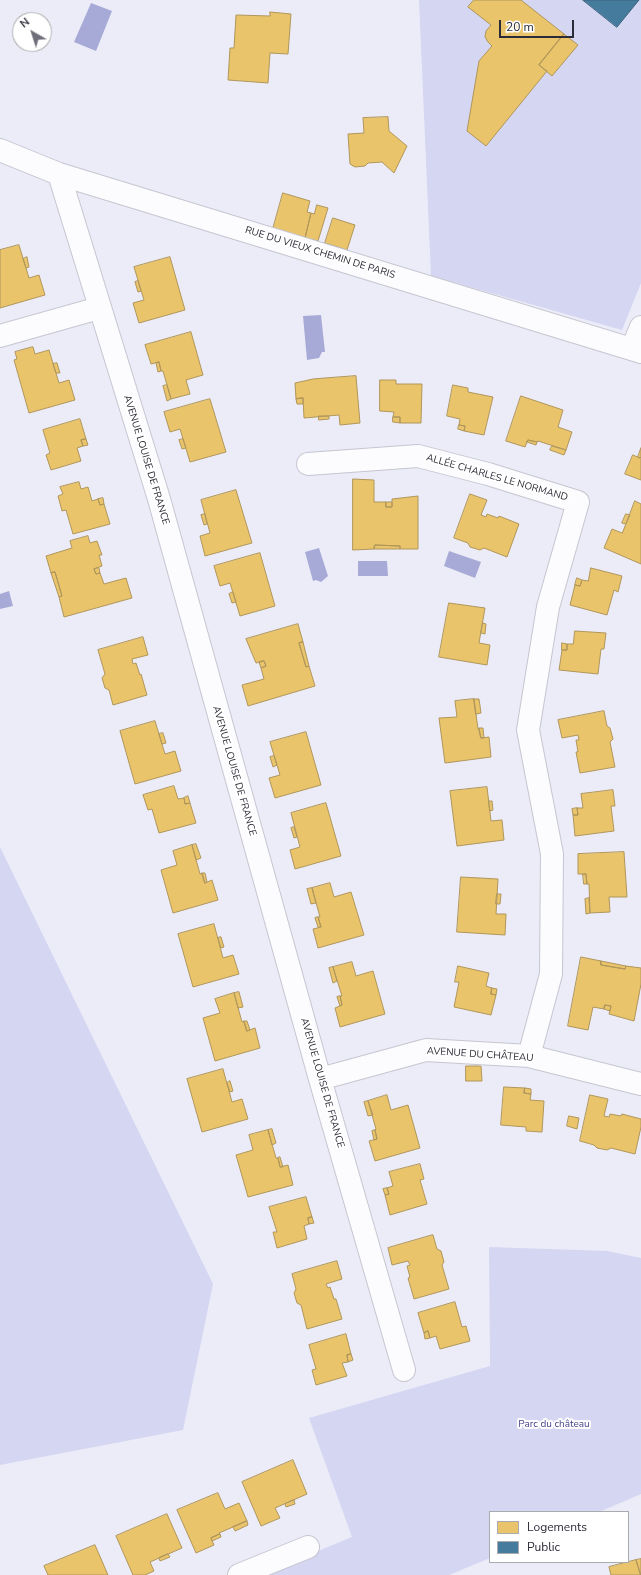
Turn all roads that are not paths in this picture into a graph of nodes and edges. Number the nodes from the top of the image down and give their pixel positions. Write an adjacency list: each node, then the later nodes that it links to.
1 (0, 150): 2 (street, RUE DU VIEUX CHEMIN DE PARIS)
2 (59, 174): 3 (street, AVENUE LOUISE DE FRANCE); 6 (street, RUE DU VIEUX CHEMIN DE PARIS)
3 (99, 308): 5 (street); 9 (street, AVENUE LOUISE DE FRANCE)
4 (641, 326): 6 (street)
5 (0, 336)
6 (637, 350)
7 (308, 464): 8 (street, ALLÉE CHARLES LE NORMAND)
8 (529, 1056): 9 (street, AVENUE DU CHÂTEAU); 10 (street, AVENUE DU CHÂTEAU)
9 (320, 1079): 11 (street, AVENUE LOUISE DE FRANCE)
10 (641, 1084)
11 (404, 1370)
12 (308, 1546): 13 (street)
13 (239, 1575)

